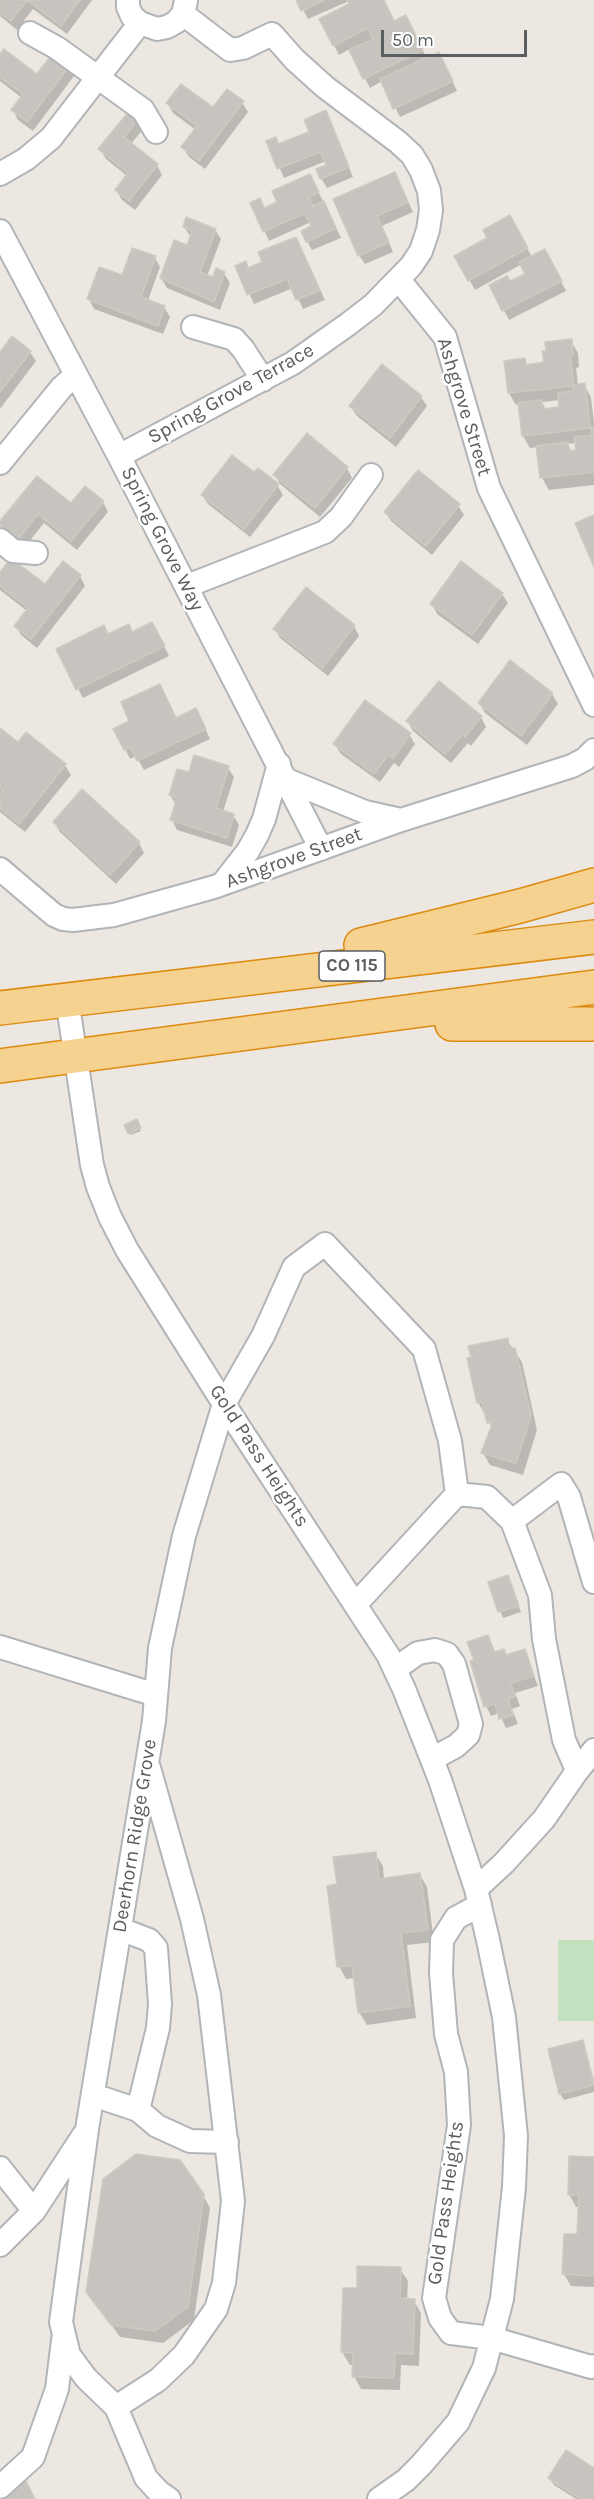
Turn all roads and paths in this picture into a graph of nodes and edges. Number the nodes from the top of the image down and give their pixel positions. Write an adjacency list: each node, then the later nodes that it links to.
1 (128, 0): 3 (street)
2 (184, 7): 3 (street); 9 (street, Spring Grove Terrace)
3 (140, 23): 5 (street)
4 (30, 33): 5 (street)
5 (97, 78): 6 (street); 7 (street)
6 (156, 132)
7 (0, 174)
8 (0, 231): 11 (street, Spring Grove Way)
9 (399, 280): 12 (street, Spring Grove Terrace); 19 (street, Ashgrove Street)
10 (193, 327): 12 (street)
11 (76, 375): 13 (street, Spring Grove Way); 14 (street)
12 (263, 380): 13 (street, Spring Grove Terrace)
13 (119, 456): 18 (street, Spring Grove Way)
14 (0, 463)
15 (371, 475): 18 (street)
16 (0, 540): 17 (street)
17 (36, 553)
18 (187, 586): 21 (street, Spring Grove Way)
19 (594, 705)
20 (594, 750): 22 (street, Ashgrove Street)
21 (283, 772): 22 (street); 23 (street, Spring Grove Way); 25 (street)
22 (401, 820): 23 (street, Ashgrove Street)
23 (321, 849): 25 (street, Ashgrove Street)
24 (0, 869): 25 (street, Ashgrove Street)
25 (222, 884)
26 (594, 885): 29 (highway)
27 (594, 937): 29 (highway, CO 115)
28 (594, 987): 33 (highway)
29 (110, 994): 30 (highway, CO 115)
30 (67, 999): 31 (highway, CO 115); 34 (street, Gold Pass Heights)
31 (0, 1008)
32 (594, 1024): 33 (highway)
33 (264, 1030): 34 (highway)
34 (75, 1056): 35 (highway); 36 (street, Gold Pass Heights)
35 (0, 1066)
36 (224, 1404): 37 (street, Deerhorn Ridge Grove); 40 (street, Gold Pass Heights); 43 (street, Deerhorn Ridge Grove)
37 (457, 1494): 38 (street); 40 (street)
38 (512, 1521): 39 (street); 47 (street)
39 (594, 1582)
40 (357, 1604): 42 (street, Gold Pass Heights)
41 (0, 1647): 43 (street)
42 (395, 1669): 45 (street, Gold Pass Heights); 45 (street)
43 (156, 1695): 46 (street, Deerhorn Ridge Grove)
44 (594, 1750): 47 (street)
45 (432, 1759): 48 (street, Gold Pass Heights)
46 (147, 1761): 49 (street, Deerhorn Ridge Grove); 53 (street)
47 (577, 1770): 48 (street)
48 (478, 1897): 58 (street, Gold Pass Heights); 58 (street, Gold Pass Heights)
49 (120, 1929): 50 (street, Deerhorn Ridge Grove); 51 (street)
50 (93, 2094): 51 (street); 52 (street, Deerhorn Ridge Grove)
51 (138, 2110): 53 (street)
52 (87, 2129): 55 (street, Deerhorn Ridge Grove); 57 (street)
53 (227, 2142): 60 (street)
54 (0, 2168): 55 (street)
55 (34, 2211): 56 (street, Deerhorn Ridge Grove)
56 (0, 2245)
57 (64, 2333): 60 (street); 61 (street)
58 (492, 2338): 59 (street); 63 (street, Gold Pass Heights)
59 (594, 2366)
60 (116, 2407): 62 (street)
61 (0, 2487)
62 (169, 2499)
63 (379, 2499)

